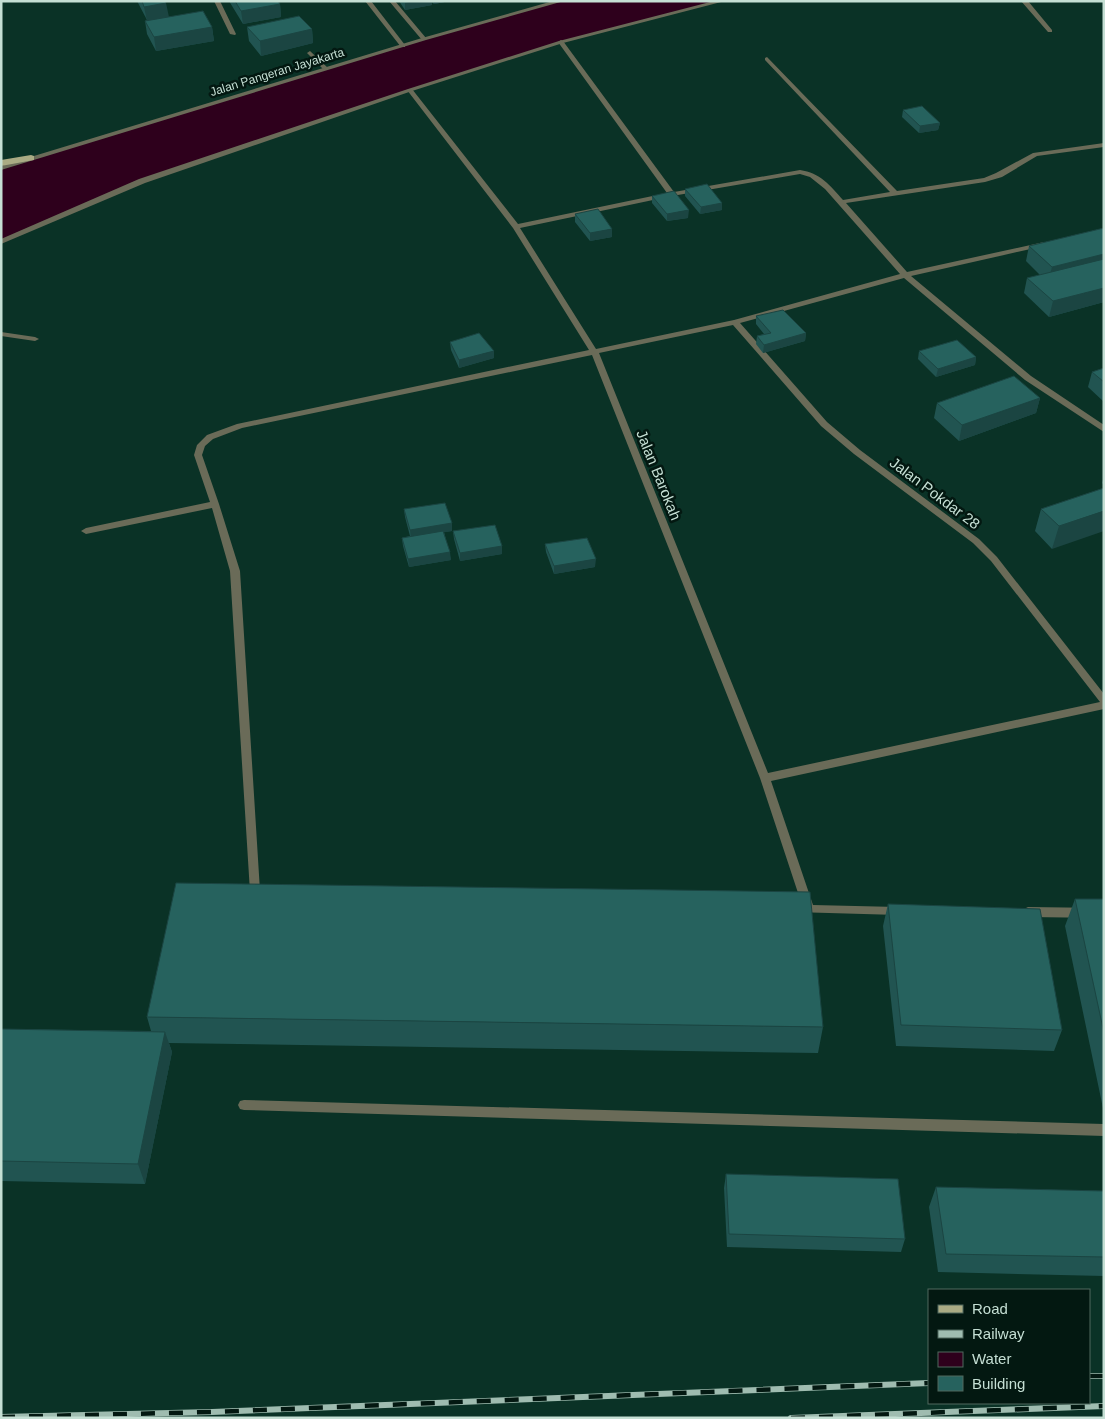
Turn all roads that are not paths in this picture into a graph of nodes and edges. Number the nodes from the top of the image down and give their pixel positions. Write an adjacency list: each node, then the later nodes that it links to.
1 (217, 1): 8 (street)
2 (368, 1): 11 (street)
3 (392, 1): 9 (street)
4 (561, 1): 9 (street, Jalan Pangeran Jayakarta)
5 (722, 1): 10 (street)
6 (1024, 1): 7 (street)
7 (1050, 31)
8 (233, 34)
9 (424, 39): 11 (street, Jalan Pangeran Jayakarta)
10 (561, 42): 15 (street); 20 (street)
11 (403, 46): 14 (street, Jalan Pangeran Jayakarta)
12 (310, 54): 14 (street)
13 (768, 59): 21 (street)
14 (326, 69): 17 (street, Jalan Pangeran Jayakarta)
15 (410, 90): 23 (street, Jalan Barokah); 24 (street)
16 (1104, 145): 21 (street)
17 (31, 158): 18 (main road); 19 (street, Jalan Pangeran Jayakarta)
18 (1, 163)
19 (1, 168)
20 (672, 194): 22 (street); 23 (street)
21 (895, 194): 22 (street)
22 (842, 202): 26 (street)
23 (516, 227): 30 (street, Jalan Barokah)
24 (1, 242)
25 (1047, 243): 26 (street)
26 (905, 275): 27 (street); 31 (street)
27 (735, 322): 30 (street); 34 (street, Jalan Pokdar 28)
28 (1, 334): 29 (street)
29 (35, 339)
30 (595, 353): 32 (street); 36 (street, Jalan Barokah)
31 (1104, 430)
32 (215, 504): 33 (street); 37 (street)
33 (86, 531)
34 (1104, 701)
35 (1104, 705): 36 (street)
36 (765, 778): 39 (street, Jalan Barokah)
37 (271, 902)
38 (790, 909): 39 (street)
39 (810, 909): 40 (street)
40 (908, 911)
41 (1016, 912): 42 (street)
42 (1104, 914)
43 (244, 1105): 44 (street)
44 (1104, 1130)

